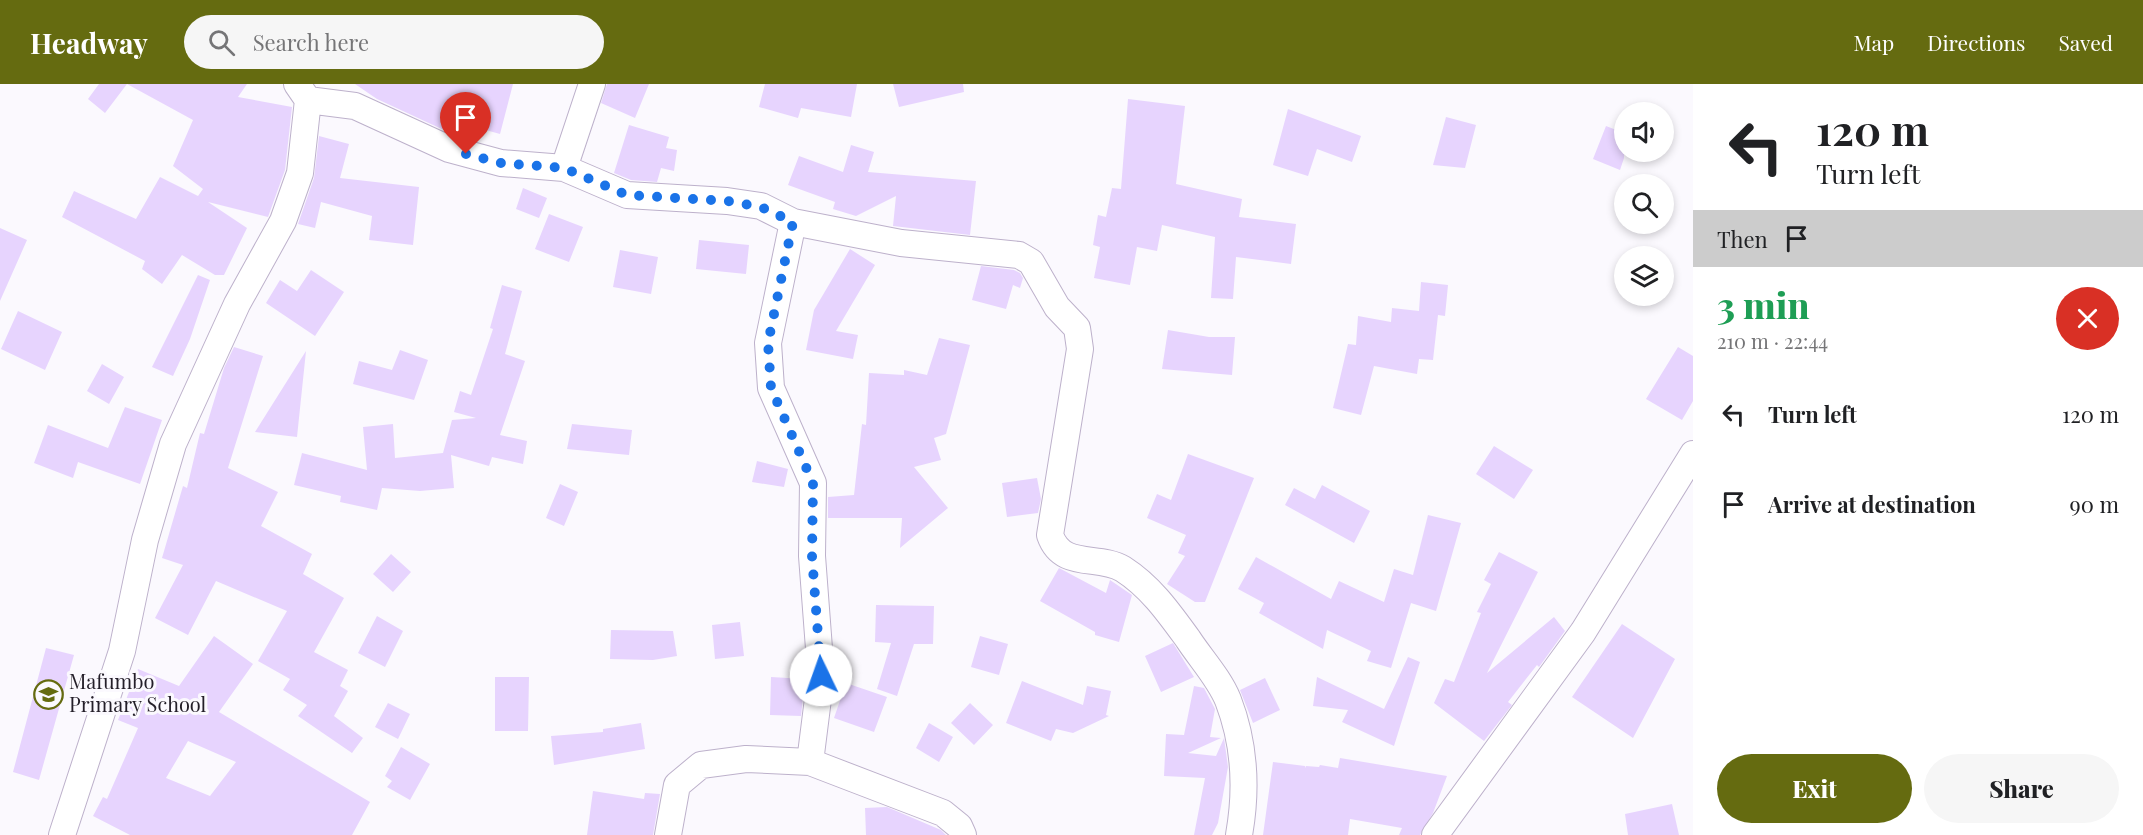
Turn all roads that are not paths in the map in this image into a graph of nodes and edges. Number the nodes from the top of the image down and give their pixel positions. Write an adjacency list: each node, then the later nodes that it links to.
1 (592, 84): 3 (street)
2 (302, 92): 3 (street); 7 (street)
3 (564, 168): 4 (street)
4 (793, 222): 6 (street); 10 (street)
5 (1693, 454): 11 (street)
6 (810, 762): 8 (street); 9 (street)
7 (62, 835)
8 (668, 835)
9 (963, 835)
10 (1239, 835)
11 (1435, 835)

